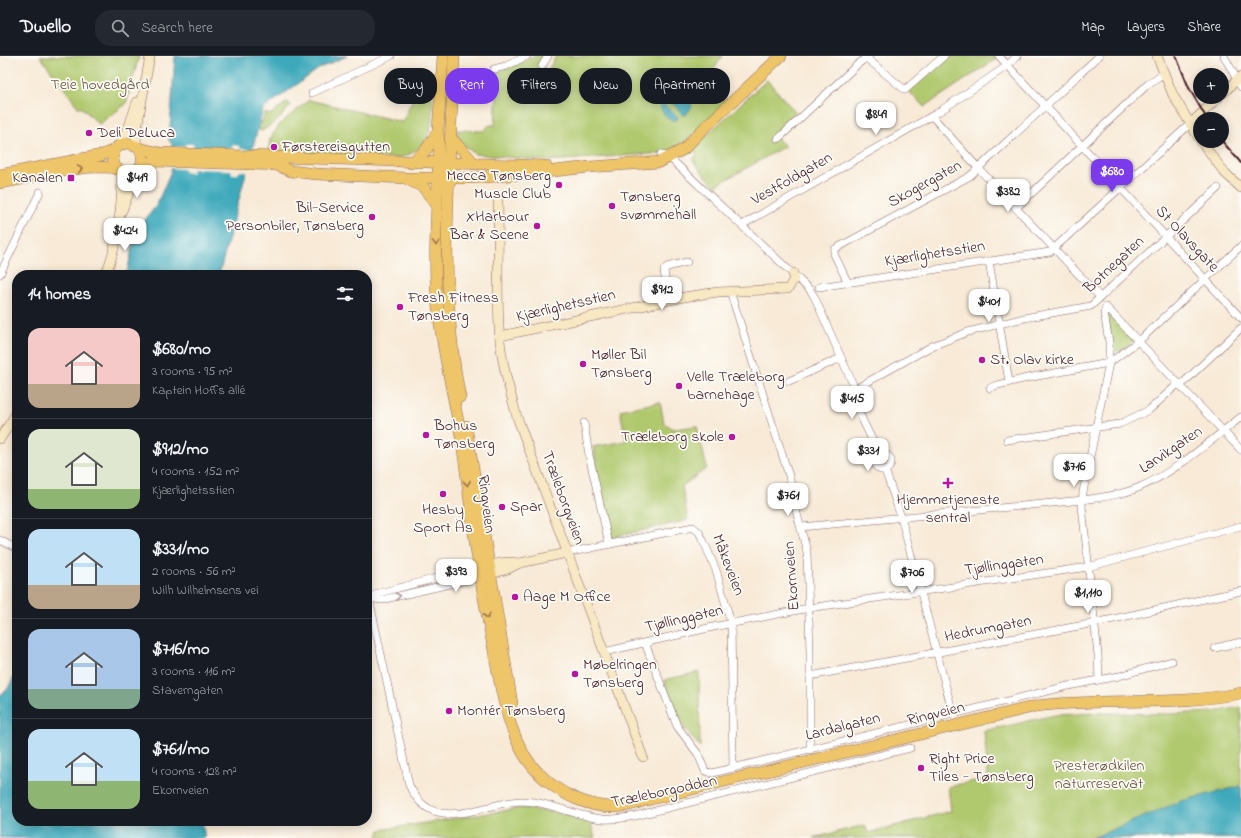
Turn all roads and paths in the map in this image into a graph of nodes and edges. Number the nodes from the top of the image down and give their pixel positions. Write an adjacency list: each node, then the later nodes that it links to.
1 (150, 56): 19 (street)
2 (391, 56): 22 (street)
3 (443, 56): 28 (main road)
4 (454, 56): 29 (main road)
5 (527, 56): 17 (street)
6 (548, 56): 15 (street)
7 (781, 56): 35 (main road)
8 (944, 56): 14 (street)
9 (999, 56): 16 (street, St Olavsgate)
10 (1017, 56): 16 (street, Vestfoldgaten)
11 (1099, 56): 24 (street, Skogergaten)
12 (1156, 56): 18 (street)
13 (1224, 56): 20 (street)
14 (866, 57): 30 (street)
15 (542, 66)
16 (1007, 66): 24 (street, St Olavsgate); 25 (street, Vestfoldgaten)
17 (497, 68)
18 (1164, 73): 26 (street); 31 (street)
19 (145, 80): 32 (street); 33 (street)
20 (1239, 81): 21 (street)
21 (1229, 89)
22 (312, 93)
23 (1211, 104): 26 (street)
24 (1044, 107): 31 (street, St Olavsgate); 44 (street, Skogergaten)
25 (932, 116): 44 (street); 58 (street, Vestfoldgaten)
26 (1190, 124): 27 (street); 50 (street)
27 (1193, 129)
28 (438, 130): 38 (main road); 46 (main road)
29 (451, 138): 39 (main road); 46 (main road)
30 (778, 139)
31 (1082, 146): 50 (street, St Olavsgate); 56 (street)
32 (138, 147): 33 (main road); 36 (main road); 43 (main road)
33 (117, 148): 45 (main road); 47 (main road)
34 (1206, 148): 52 (street)
35 (665, 156): 42 (main road); 58 (street)
36 (160, 157): 37 (main road); 43 (main road)
37 (263, 161): 38 (main road); 41 (main road)
38 (411, 163): 46 (main road)
39 (475, 164): 40 (main road); 46 (main road)
40 (490, 165): 42 (main road); 46 (main road)
41 (276, 166): 46 (main road); 48 (main road)
42 (584, 167): 46 (main road)
43 (139, 168): 45 (main road); 57 (street)
44 (979, 169): 56 (street); 68 (street, Skogergaten)
45 (119, 171): 49 (main road, one-way to 45); 57 (street)
46 (444, 171): 48 (main road); 55 (main road, Ringveien); 105 (main road, Ringveien)
47 (0, 175)
48 (406, 178): 55 (main road)
49 (0, 184)
50 (1121, 188): 59 (street, St Olavsgate); 61 (street)
51 (1218, 188): 59 (street, Botnegaten)
52 (1241, 188)
53 (40, 192): 66 (street)
54 (498, 200): 76 (street, Træleborgveien)
55 (437, 204): 105 (main road, Ringveien, one-way to 105)
56 (1016, 208): 61 (street)
57 (119, 222): 64 (street)
58 (742, 225): 65 (street)
59 (1165, 236): 67 (street, St Olavsgate); 71 (street, Botnegaten)
60 (1241, 246): 67 (street)
61 (1054, 249): 62 (street, Kjærlighetsstien); 71 (street)
62 (989, 261): 68 (street, Kjærlighetsstien); 74 (street)
63 (687, 262): 72 (street)
64 (107, 270)
65 (793, 273): 70 (street, Kjærlighetsstien); 78 (street)
66 (0, 274)
67 (1206, 279): 73 (street, St Olavsgate); 77 (street)
68 (848, 283): 69 (street, Kjærlighetsstien)
69 (819, 287)
70 (730, 292): 72 (street, Kjærlighetsstien); 99 (street, Ekornveien)
71 (1100, 298): 74 (street, Botnegaten)
72 (668, 299): 76 (street, Kjærlighetsstien)
73 (1241, 318)
74 (999, 323): 81 (street); 84 (street, Botnegaten)
75 (1241, 328): 82 (street)
76 (500, 336): 103 (street, Træleborgveien)
77 (1140, 340): 79 (street); 79 (street); 82 (street)
78 (841, 358): 80 (street); 84 (street)
79 (1109, 363): 81 (street); 89 (street)
80 (789, 381)
81 (1009, 382): 83 (street)
82 (1180, 384): 89 (street); 90 (street)
83 (990, 388)
84 (855, 389): 94 (street)
85 (12, 417): 88 (street)
86 (1241, 417): 90 (street, Larvikgaten)
87 (584, 423): 101 (street)
88 (4, 426): 91 (street)
89 (1096, 428): 92 (street); 96 (street)
90 (1223, 431): 93 (street); 96 (street, Larvikgaten)
91 (0, 439)
92 (1007, 440)
93 (1241, 450)
94 (879, 454): 95 (street); 95 (street)
95 (885, 470): 97 (street)
96 (1083, 500): 97 (street, Larvikgaten); 104 (street)
97 (901, 517): 99 (street, Larvikgaten); 107 (street)
98 (1241, 526): 104 (street, Tjøllinggaten)
99 (801, 527): 109 (street, Ekornveien)
100 (0, 540): 102 (street)
101 (609, 544): 103 (street, Måkeveien); 111 (street, Måkeveien)
102 (12, 546)
103 (567, 553): 105 (street, Måkeveien); 116 (street, Træleborgveien)
104 (1088, 566): 107 (street, Tjøllinggaten); 112 (street)
105 (485, 571): 108 (street); 121 (main road, Ringveien)
106 (1241, 591): 112 (street, Hedrumgaten)
107 (921, 592): 109 (street, Tjøllinggaten); 117 (street)
108 (372, 599)
109 (808, 608): 111 (street, Tjøllinggaten); 119 (street, Ekornveien)
110 (372, 617): 123 (street, Træleborgodden)
111 (731, 623): 114 (street, Tjøllinggaten); 126 (street, Måkeveien)
112 (1095, 623): 117 (street, Hedrumgaten); 120 (street)
113 (1241, 642): 115 (street)
114 (646, 643): 116 (street, Tjøllinggaten); 126 (street, Lardalgaten)
115 (1215, 648)
116 (604, 652): 125 (street, Træleborgveien)
117 (937, 652): 119 (street, Hedrumgaten); 122 (street)
118 (1172, 661): 120 (street, Lardalgaten)
119 (810, 676): 124 (street, Ekornveien)
120 (1099, 679): 122 (street, Lardalgaten)
121 (1241, 693)
122 (953, 714): 124 (street, Lardalgaten)
123 (910, 748)
124 (810, 750): 126 (street, Lardalgaten)
125 (643, 757)
126 (733, 768)

